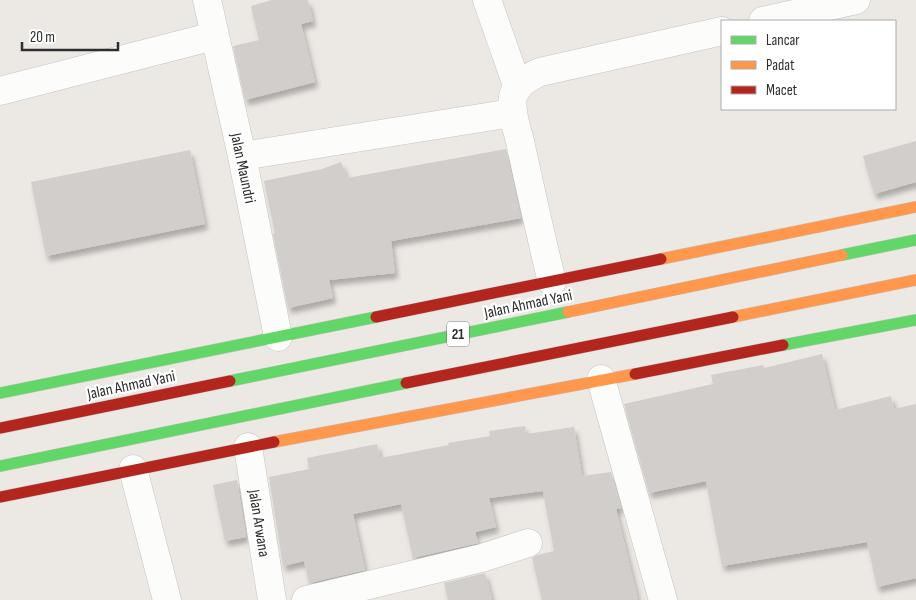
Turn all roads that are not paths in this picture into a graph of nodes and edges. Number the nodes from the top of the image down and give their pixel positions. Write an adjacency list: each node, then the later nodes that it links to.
1 (207, 0): 6 (street, Jalan Maundri)
2 (487, 0): 8 (street)
3 (856, 0): 4 (street)
4 (767, 20)
5 (721, 30): 8 (street)
6 (214, 36): 7 (street); 9 (street, Jalan Maundri)
7 (0, 91)
8 (515, 100): 9 (street); 13 (street)
9 (242, 156): 15 (street, Jalan Maundri)
10 (916, 207): 13 (main road)
11 (916, 240): 18 (main road, Jalan Ahmad Yani / 21)
12 (916, 280): 20 (main road, 21)
13 (552, 282): 15 (main road)
14 (916, 320): 16 (main road)
15 (278, 337): 17 (main road)
16 (601, 379): 19 (main road); 27 (street)
17 (0, 393)
18 (0, 428)
19 (248, 446): 21 (main road); 25 (street, Jalan Arwana)
20 (0, 466)
21 (132, 470): 22 (main road); 24 (street)
22 (0, 497)
23 (528, 543): 26 (street)
24 (167, 600)
25 (272, 600)
26 (306, 600)
27 (662, 600)

